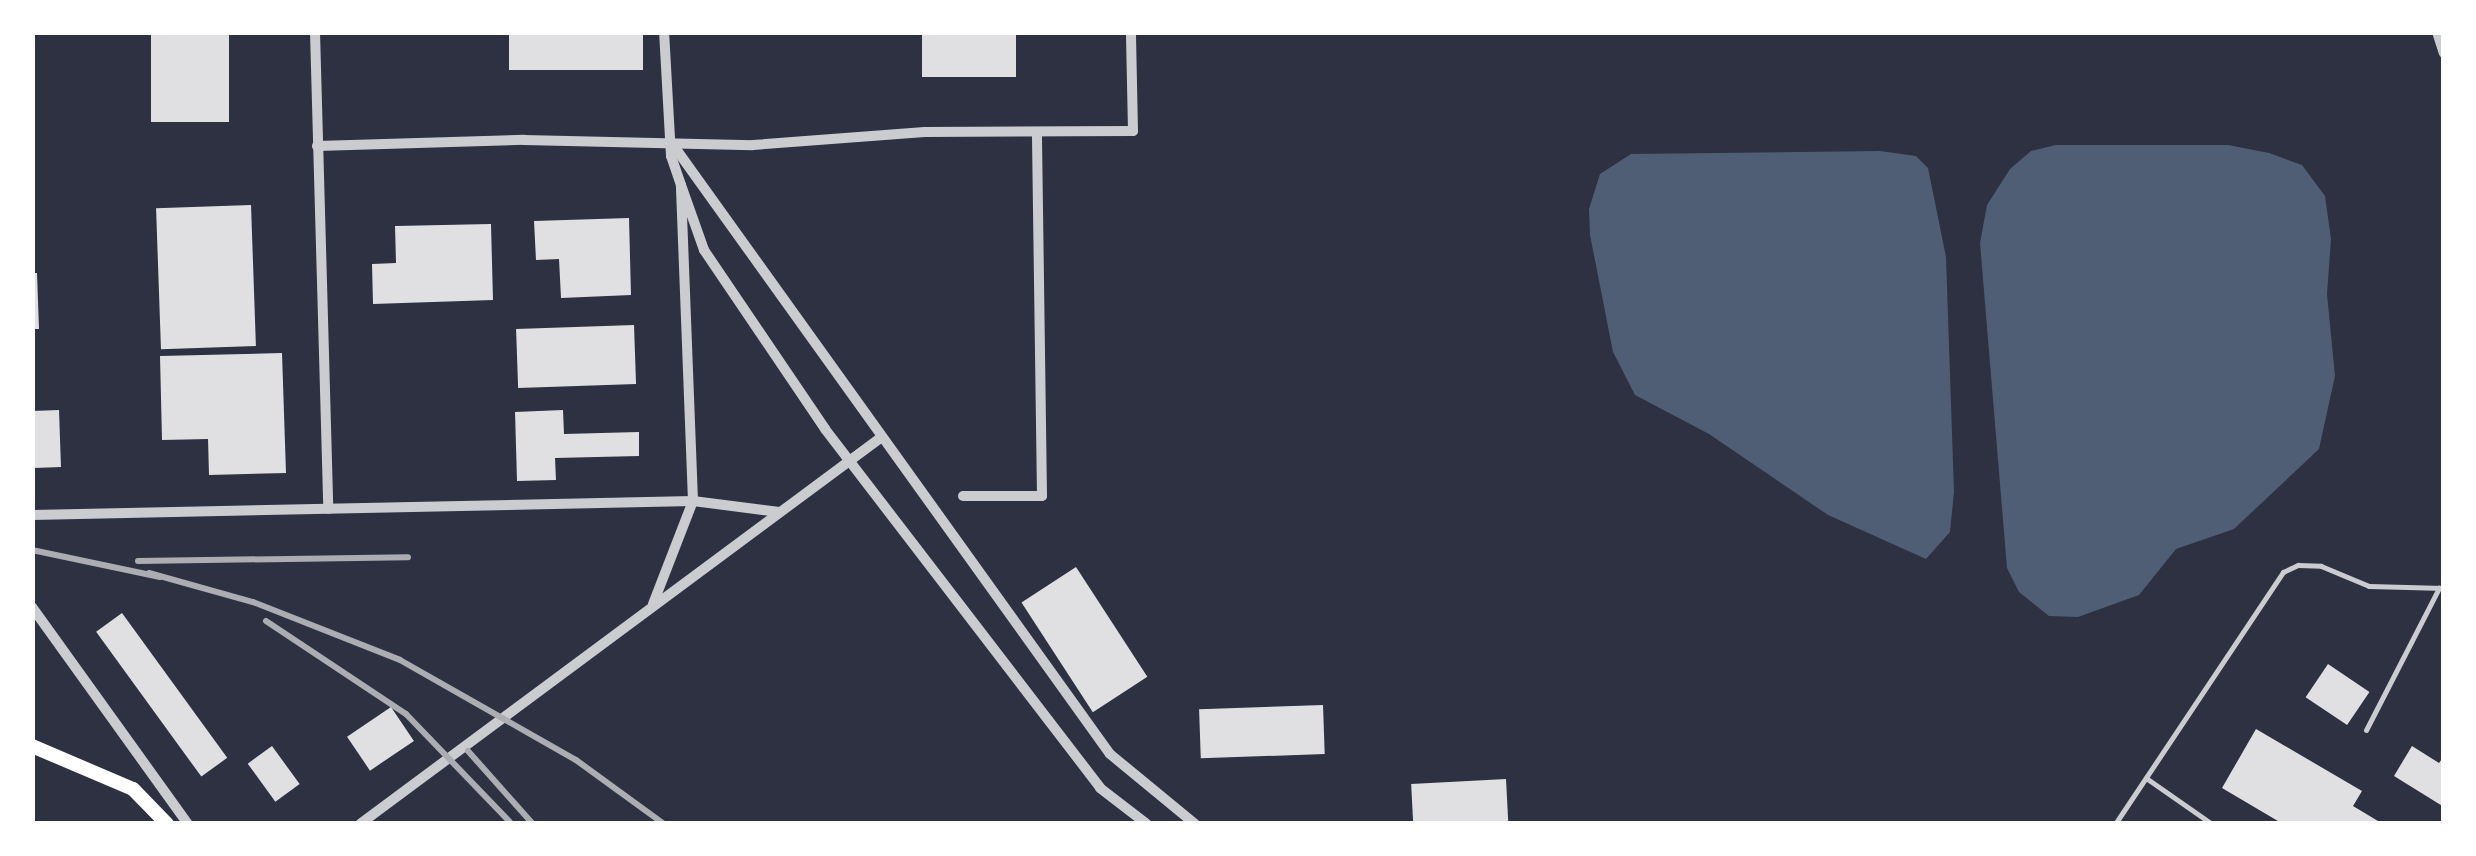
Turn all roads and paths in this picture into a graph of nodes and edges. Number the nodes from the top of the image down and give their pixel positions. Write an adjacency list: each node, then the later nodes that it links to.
1 (315, 32): 8 (street)
2 (664, 32): 7 (street)
3 (1130, 32): 6 (street)
4 (2436, 32): 5 (street)
5 (2444, 53)
6 (1037, 134): 7 (street); 12 (street)
7 (671, 142): 8 (street); 9 (street); 10 (street)
8 (317, 146): 14 (street)
9 (681, 185): 11 (street); 13 (street)
10 (879, 439): 11 (street); 27 (street)
11 (850, 462): 15 (street); 26 (street)
12 (963, 496)
13 (693, 501): 14 (street); 15 (street); 18 (street)
14 (328, 509): 16 (street)
15 (779, 512): 18 (street)
16 (32, 515)
17 (2441, 588): 20 (lane); 22 (lane)
18 (652, 605): 25 (street)
19 (32, 606): 24 (street)
20 (2366, 730)
21 (32, 746): 23 (main road)
22 (2146, 778): 28 (lane); 29 (lane)
23 (167, 824)
24 (188, 824)
25 (360, 824)
26 (1147, 824)
27 (1195, 824)
28 (2115, 824)
29 (2212, 824)

